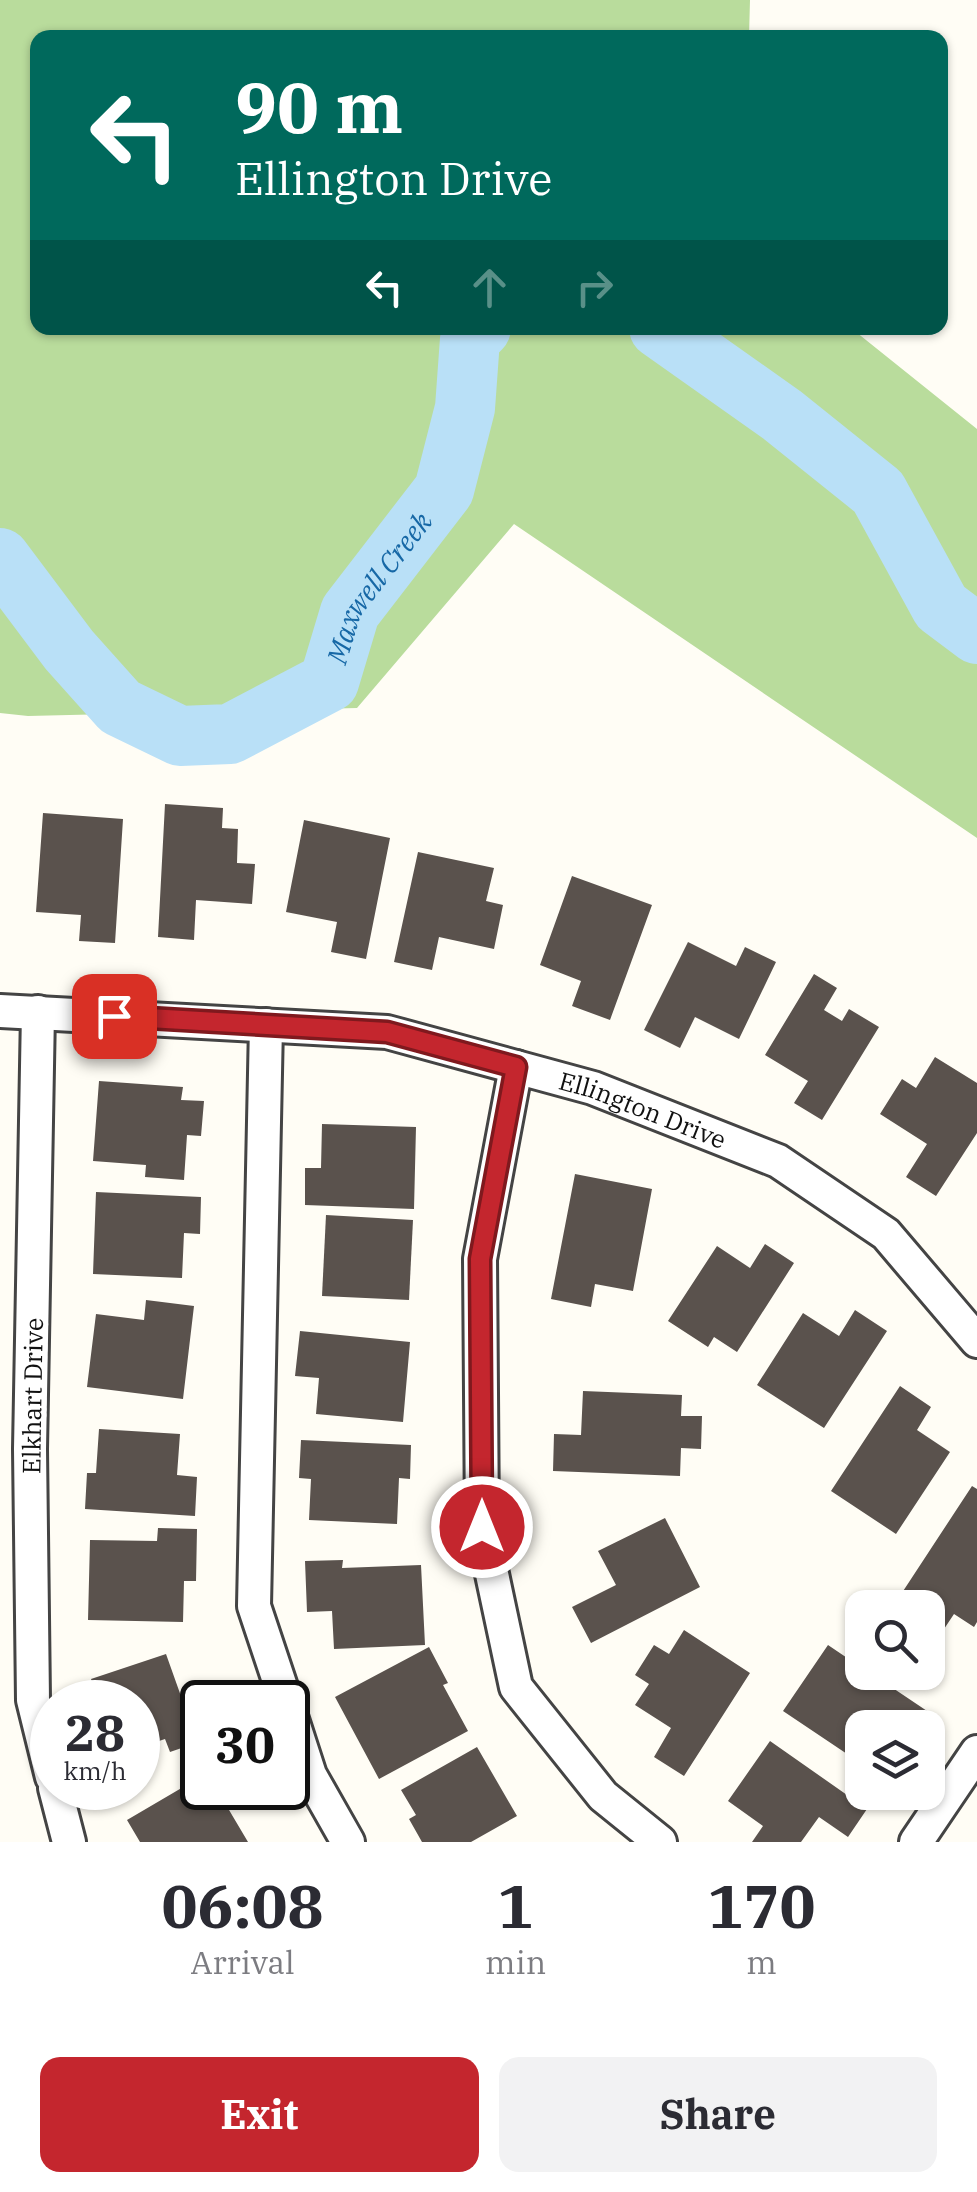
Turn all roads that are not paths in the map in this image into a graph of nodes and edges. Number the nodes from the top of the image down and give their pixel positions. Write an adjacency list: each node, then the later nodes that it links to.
1 (0, 1011): 2 (street, Ellington Drive)
2 (38, 1012): 3 (street, Ellington Drive); 6 (street, Elkhart Drive)
3 (266, 1025): 4 (street, Ellington Drive); 7 (street)
4 (516, 1067): 5 (street, Ellington Drive); 13 (street)
5 (977, 1341)
6 (33, 1680)
7 (279, 1680)
8 (977, 1752): 14 (street)
9 (310, 1775): 12 (street)
10 (61, 1810): 11 (street)
11 (69, 1842)
12 (348, 1842)
13 (660, 1842)
14 (916, 1842)

